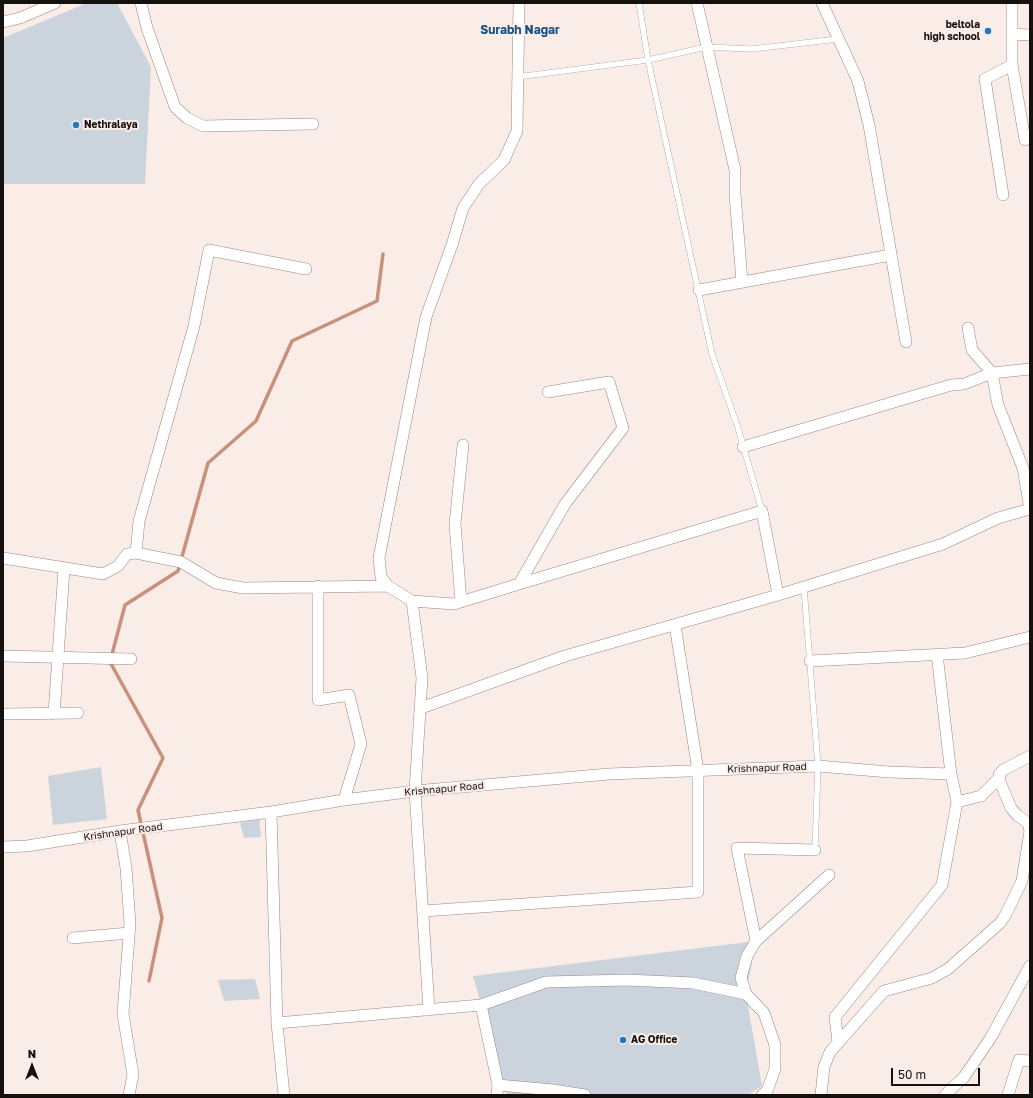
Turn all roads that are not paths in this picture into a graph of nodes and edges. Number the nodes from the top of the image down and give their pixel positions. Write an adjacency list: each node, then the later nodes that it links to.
1 (55, 3): 8 (street)
2 (141, 3): 16 (street)
3 (519, 3): 15 (street)
4 (639, 3): 13 (lane)
5 (697, 3): 12 (street)
6 (822, 3): 11 (street)
7 (1012, 3): 9 (street)
8 (3, 22)
9 (1012, 34): 10 (street); 14 (street)
10 (1030, 36)
11 (838, 38): 12 (lane); 19 (street)
12 (706, 47): 13 (lane); 21 (street)
13 (648, 60): 15 (lane); 22 (lane)
14 (1012, 65): 17 (street); 18 (street)
15 (517, 77): 37 (street)
16 (313, 124)
17 (1026, 140)
18 (1003, 195)
19 (891, 255): 21 (street); 24 (street)
20 (306, 269): 32 (street)
21 (742, 282): 22 (street)
22 (699, 290): 29 (lane)
23 (968, 328): 26 (street)
24 (906, 342)
25 (1030, 369): 26 (street)
26 (992, 373): 29 (street); 30 (street)
27 (548, 392): 35 (street)
28 (463, 445): 41 (street)
29 (743, 447): 31 (lane)
30 (1030, 509): 38 (street)
31 (762, 511): 35 (street); 39 (street)
32 (136, 553): 34 (street); 36 (street)
33 (3, 558): 34 (street)
34 (64, 569): 46 (street)
35 (519, 584): 41 (street)
36 (318, 586): 37 (street); 59 (street)
37 (388, 586): 40 (street)
38 (804, 588): 39 (street); 48 (lane)
39 (778, 595): 42 (street)
40 (412, 601): 41 (street); 49 (street)
41 (461, 602)
42 (675, 625): 49 (street); 55 (street)
43 (1030, 636): 44 (street)
44 (937, 654): 48 (street); 56 (street)
45 (3, 656): 46 (street)
46 (58, 657): 47 (street); 52 (street)
47 (132, 659)
48 (810, 661): 54 (lane)
49 (420, 708): 58 (street)
50 (78, 713): 52 (street)
51 (3, 714): 52 (street)
52 (54, 714)
53 (1030, 756): 57 (street)
54 (818, 766): 55 (street, Krishnapur Road); 56 (street, Krishnapur Road); 64 (lane)
55 (698, 771): 58 (street, Krishnapur Road); 66 (street)
56 (951, 774): 60 (street)
57 (999, 778): 60 (street); 75 (street)
58 (415, 791): 59 (street, Krishnapur Road); 66 (street)
59 (344, 800): 61 (street, Krishnapur Road)
60 (957, 802): 75 (street)
61 (271, 812): 62 (street, Krishnapur Road); 74 (street)
62 (120, 831): 63 (street, Krishnapur Road); 67 (street)
63 (3, 847)
64 (815, 850): 69 (street)
65 (829, 875): 69 (street)
66 (423, 911): 73 (street)
67 (129, 933): 68 (street); 78 (street)
68 (73, 938)
69 (756, 941): 71 (street)
70 (1030, 966): 83 (street)
71 (746, 994): 72 (street); 81 (street)
72 (482, 1005): 73 (street); 77 (street)
73 (429, 1010): 74 (street)
74 (277, 1023): 79 (street)
75 (838, 1042): 82 (street)
76 (1030, 1061): 84 (street)
77 (498, 1090): 80 (street)
78 (129, 1095)
79 (284, 1095)
80 (585, 1095)
81 (762, 1095)
82 (821, 1095)
83 (945, 1095)
84 (1008, 1095)

